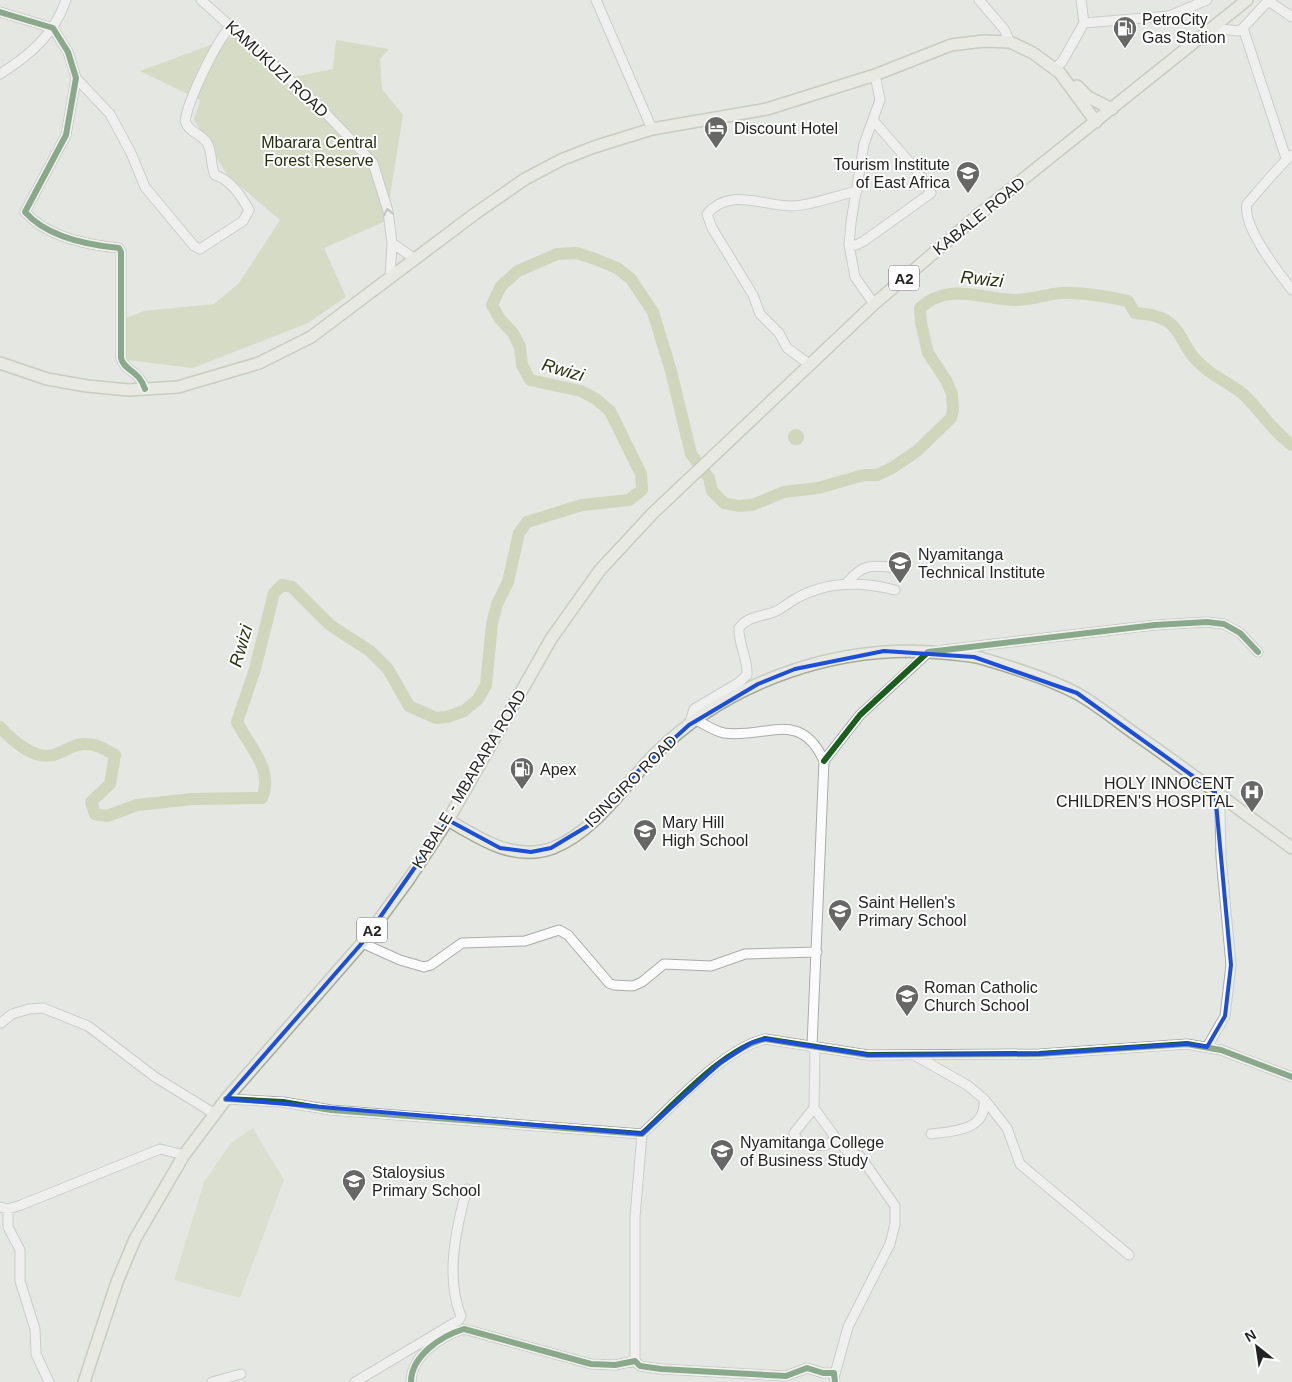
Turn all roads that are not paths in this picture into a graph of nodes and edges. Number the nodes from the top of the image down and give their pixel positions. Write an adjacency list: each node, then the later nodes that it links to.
1 (66, 0): 13 (street)
2 (201, 0): 12 (street, KAMUKUZI ROAD)
3 (596, 0): 25 (street)
4 (979, 0): 16 (street)
5 (1081, 0): 11 (street)
6 (1207, 0): 11 (street)
7 (1247, 0): 14 (main road, KABALE ROAD / A2)
8 (1267, 0): 10 (street); 15 (street)
9 (0, 12): 13 (street)
10 (1292, 17)
11 (1084, 23): 17 (street)
12 (230, 27): 20 (street); 29 (street, KAMUKUZI ROAD, one-way to 12)
13 (53, 28): 18 (street); 20 (street)
14 (1213, 28): 15 (street); 22 (main road, KABALE ROAD / A2)
15 (1244, 28): 27 (street)
16 (1009, 39): 17 (main road); 19 (main road)
17 (1056, 66): 21 (main road); 22 (main road)
18 (0, 74)
19 (875, 75): 23 (street); 25 (main road)
20 (76, 78): 37 (street)
21 (1080, 101): 24 (main road); 26 (main road)
22 (1112, 109): 24 (main road, KABALE ROAD / A2)
23 (873, 120): 28 (street); 30 (street)
24 (1096, 122): 26 (main road, KABALE ROAD / A2)
25 (652, 129): 31 (main road)
26 (1079, 135): 34 (main road, KABALE ROAD / A2)
27 (1289, 157): 33 (street)
28 (857, 191): 30 (street); 36 (street)
29 (392, 243): 31 (street); 32 (street, KAMUKUZI ROAD)
30 (849, 245): 34 (street)
31 (416, 259): 32 (main road)
32 (390, 278): 37 (main road)
33 (1292, 290)
34 (874, 304): 36 (main road, KABALE ROAD / A2)
35 (0, 363): 37 (main road)
36 (809, 364): 38 (main road, KABALE ROAD / A2)
37 (145, 389)
38 (680, 487): 47 (main road, KABALE - MBARARA ROAD / A2)
39 (903, 569): 40 (street)
40 (847, 583): 41 (street); 44 (street)
41 (895, 590)
42 (928, 652): 43 (street); 44 (main road, ISINGIRO ROAD); 45 (street); 46 (main road, ISINGIRO ROAD)
43 (1258, 652)
44 (692, 722): 45 (street); 47 (main road, ISINGIRO ROAD)
45 (824, 761): 50 (street)
46 (1215, 792): 48 (main road, ISINGIRO ROAD); 53 (street)
47 (448, 820): 49 (main road, KABALE - MBARARA ROAD / A2)
48 (1292, 848)
49 (362, 943): 50 (street); 56 (main road, KABALE - MBARARA ROAD / A2)
50 (817, 952): 52 (street)
51 (1, 1023): 59 (street)
52 (814, 1047): 54 (street); 58 (street); 60 (street)
53 (1207, 1047): 54 (street); 55 (street)
54 (914, 1055): 57 (street)
55 (1292, 1077)
56 (226, 1099): 59 (main road, KABALE - MBARARA ROAD / A2); 60 (street)
57 (984, 1099): 61 (street); 66 (street)
58 (814, 1108): 62 (street); 62 (street)
59 (215, 1114): 63 (main road, KABALE - MBARARA ROAD / A2)
60 (642, 1134): 67 (street)
61 (931, 1134)
62 (837, 1140): 69 (street)
63 (184, 1154): 65 (street); 71 (main road, KABALE - MBARARA ROAD / A2)
64 (467, 1189): 73 (street)
65 (4, 1208): 70 (street)
66 (1129, 1255)
67 (635, 1362): 69 (street); 74 (street)
68 (241, 1374): 72 (street)
69 (835, 1378)
70 (49, 1382)
71 (84, 1382)
72 (212, 1382)
73 (355, 1382)
74 (411, 1382)

